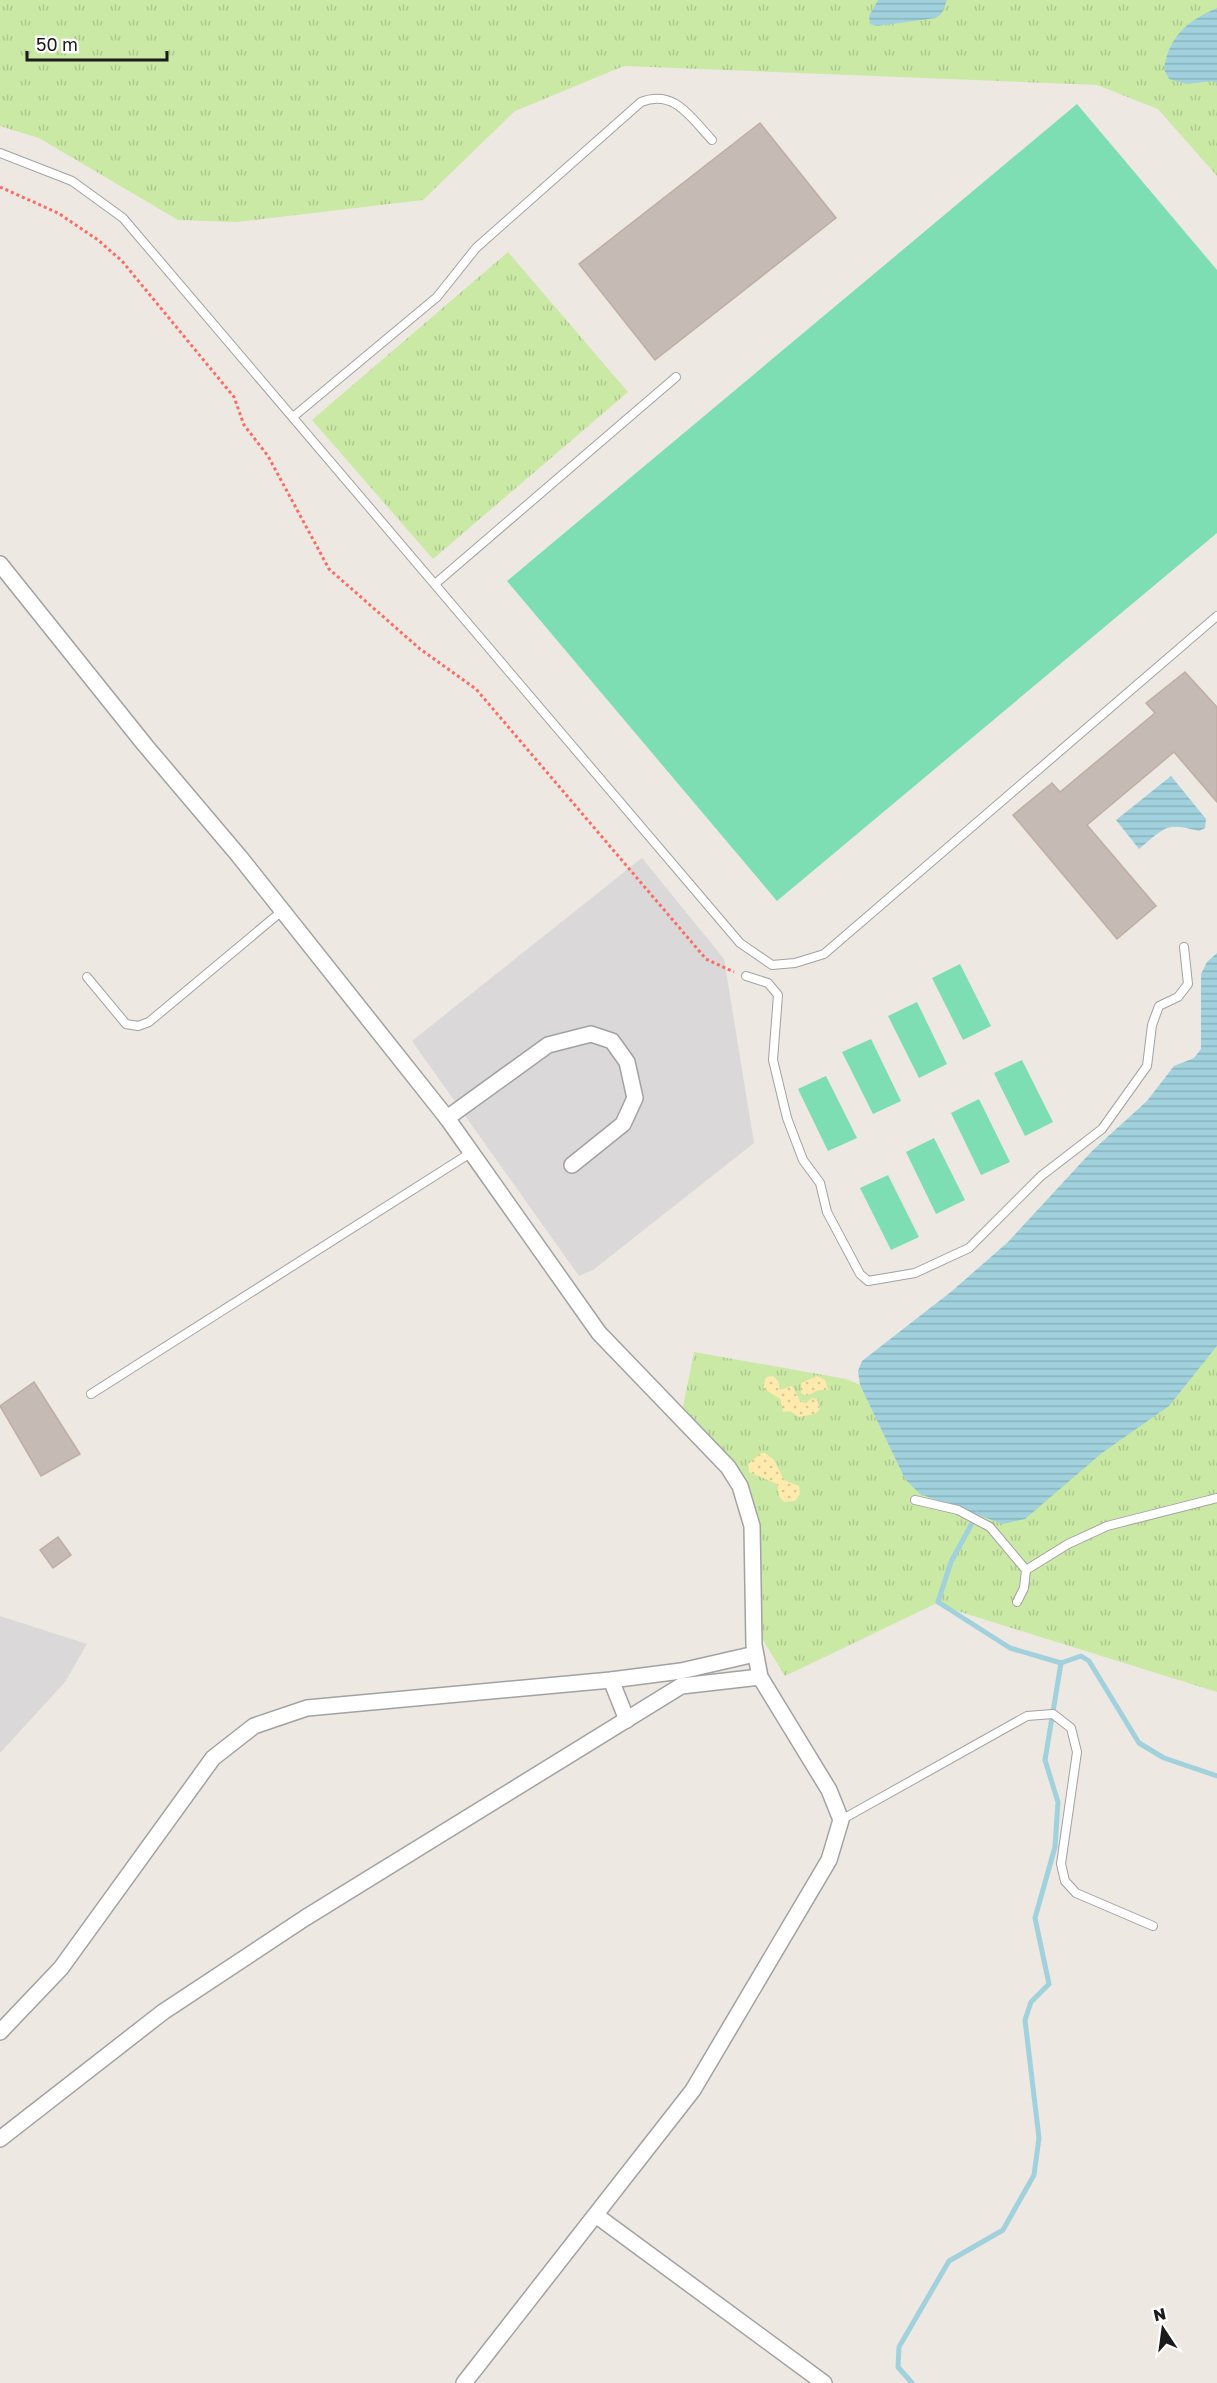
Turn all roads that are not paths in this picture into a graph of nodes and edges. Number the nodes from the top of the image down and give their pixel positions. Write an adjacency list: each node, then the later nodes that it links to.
1 (712, 140): 4 (lane)
2 (0, 153): 4 (lane)
3 (676, 377): 6 (lane)
4 (293, 417): 6 (lane)
5 (0, 564): 8 (street)
6 (435, 584): 7 (lane)
7 (1217, 616)
8 (282, 910): 11 (lane); 12 (street)
9 (1184, 947): 10 (lane)
10 (746, 976)
11 (87, 977)
12 (447, 1118): 13 (street); 14 (street)
13 (472, 1152): 15 (lane); 20 (street)
14 (572, 1165)
15 (92, 1395)
16 (1217, 1498): 18 (lane)
17 (915, 1500): 18 (lane)
18 (1026, 1570): 19 (lane)
19 (1017, 1602)
20 (755, 1654): 21 (street); 22 (street)
21 (760, 1677): 22 (street); 25 (street)
22 (681, 1678): 23 (street); 24 (street)
23 (611, 1680): 24 (street); 27 (street)
24 (627, 1720): 28 (street)
25 (841, 1820): 26 (lane); 29 (street)
26 (1154, 1926)
27 (0, 2032)
28 (0, 2139)
29 (597, 2216): 30 (street); 31 (street)
30 (464, 2383)
31 (824, 2383)

